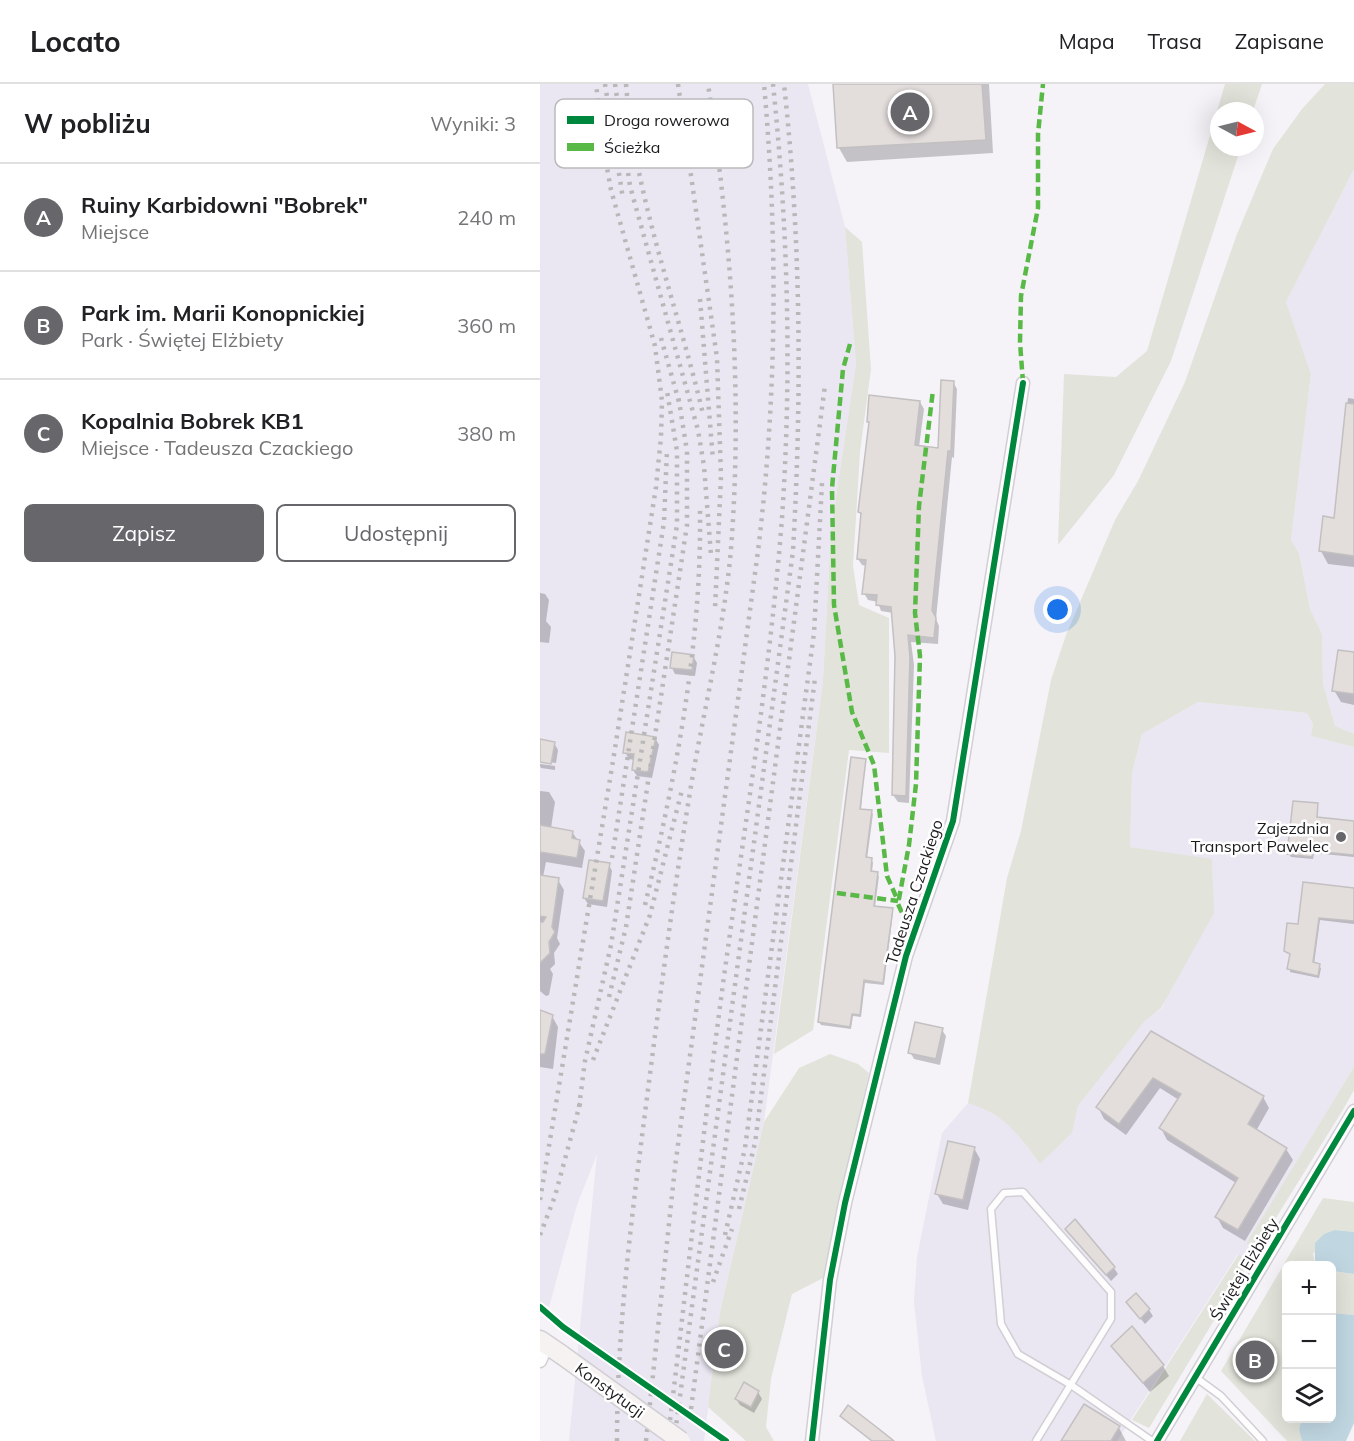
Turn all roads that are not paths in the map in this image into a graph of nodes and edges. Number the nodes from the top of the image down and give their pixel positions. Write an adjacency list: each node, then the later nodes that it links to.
1 (1023, 383): 7 (street, Tadeusza Czackiego)
2 (1354, 1111): 4 (street, Świętej Elżbiety)
3 (547, 1351): 6 (street, Konstytucji, bridge)
4 (1196, 1377): 10 (street, Świętej Elżbiety); 11 (lane)
5 (1071, 1385): 5 (lane); 8 (lane); 9 (lane)
6 (681, 1441)
7 (812, 1441)
8 (1036, 1441)
9 (1152, 1441)
10 (1157, 1441)
11 (1263, 1441)

